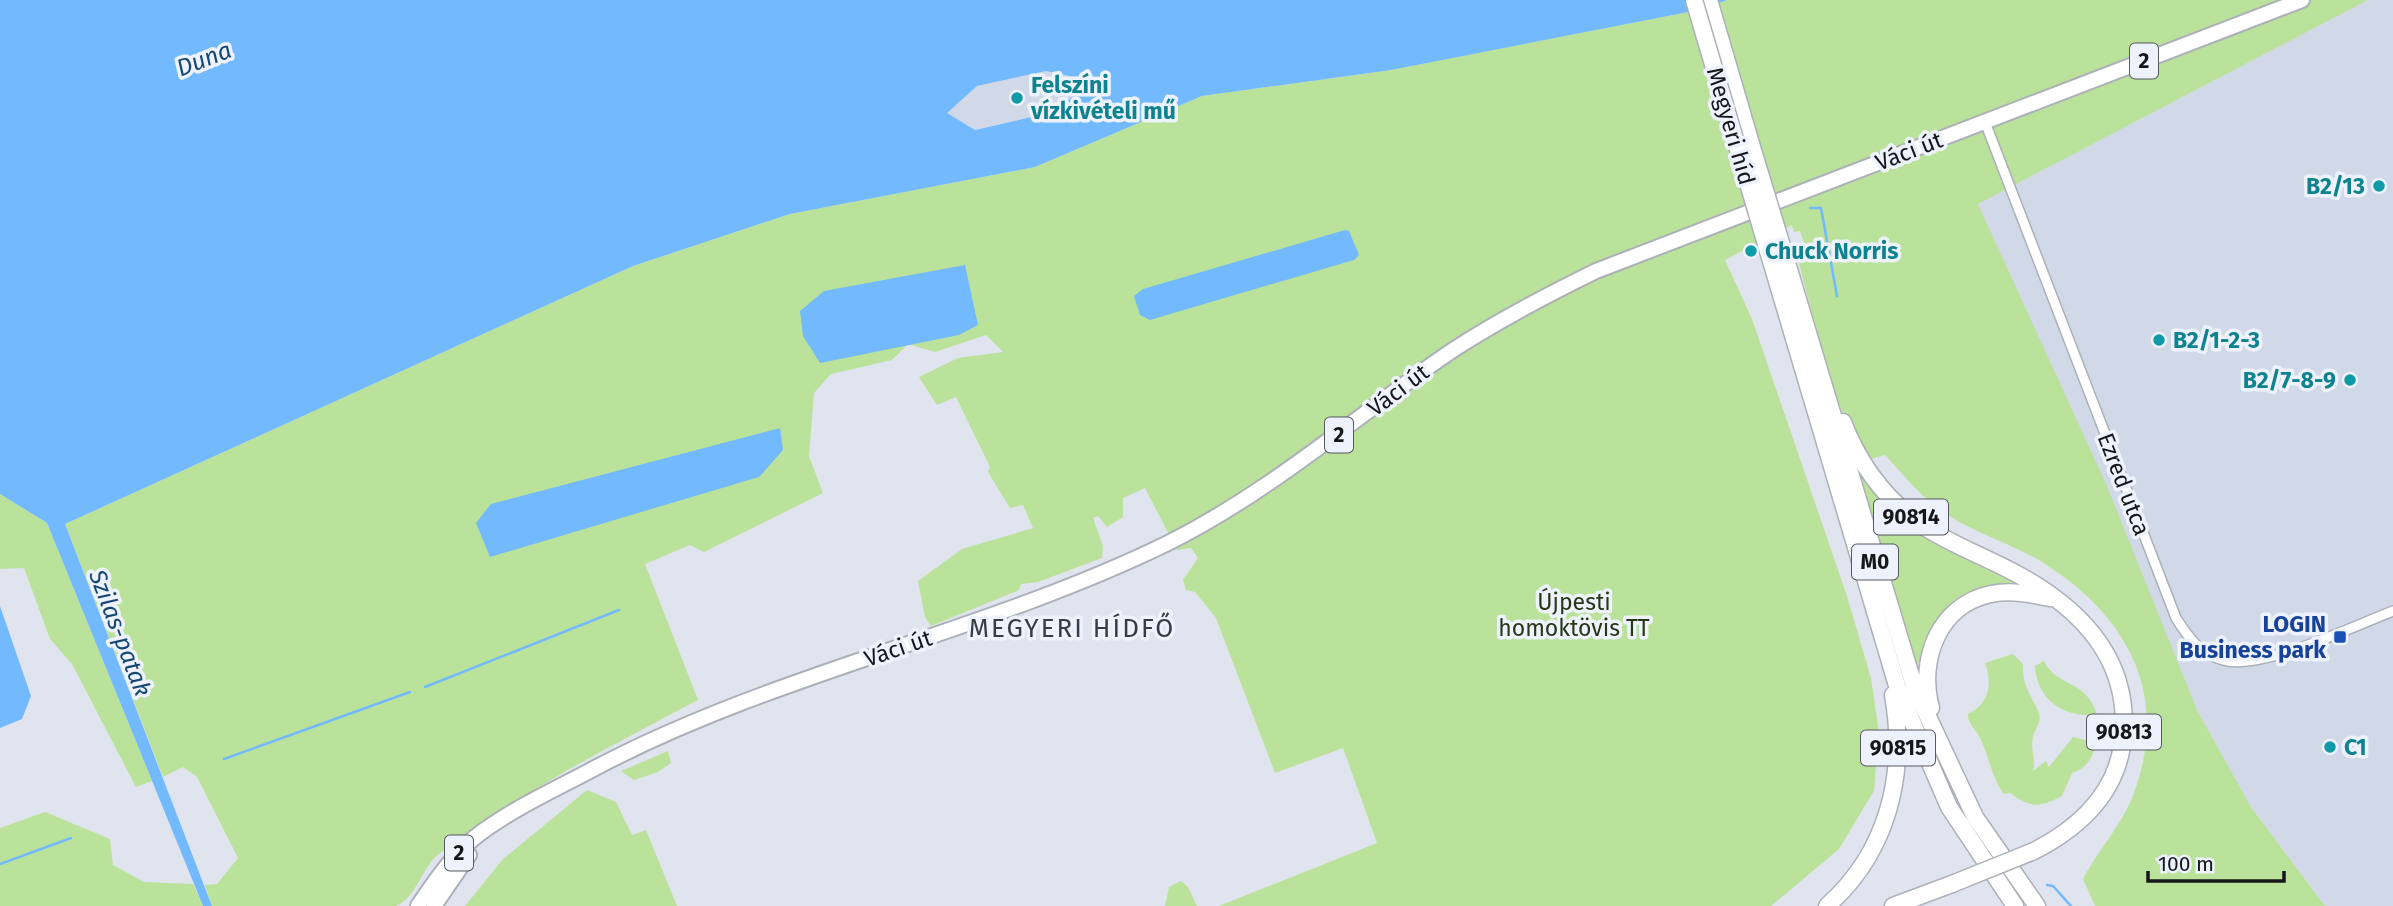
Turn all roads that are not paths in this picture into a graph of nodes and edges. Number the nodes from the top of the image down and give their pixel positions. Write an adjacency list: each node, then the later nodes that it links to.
1 (1694, 0): 5 (highway, Megyeri híd / M0, bridge)
2 (1709, 0): 5 (highway, Megyeri híd / M0, bridge)
3 (2302, 0): 4 (main road, Váci út / 2)
4 (1985, 122): 8 (street, Ezred utca); 11 (main road, Váci út / 2)
5 (1775, 249): 6 (highway, M0); 9 (highway, M0)
6 (1821, 380): 7 (highway, 90814); 10 (highway, M0)
7 (2054, 599): 10 (highway); 15 (highway, 90813, bridge)
8 (2393, 611)
9 (1874, 615): 14 (highway, 90815); 16 (highway, M0)
10 (1937, 741): 17 (highway, M0)
11 (513, 815): 12 (main road, Váci út / 2); 13 (main road, Váci út / 2)
12 (418, 906)
13 (434, 906)
14 (1827, 906)
15 (1893, 906)
16 (2015, 906)
17 (2037, 906)

